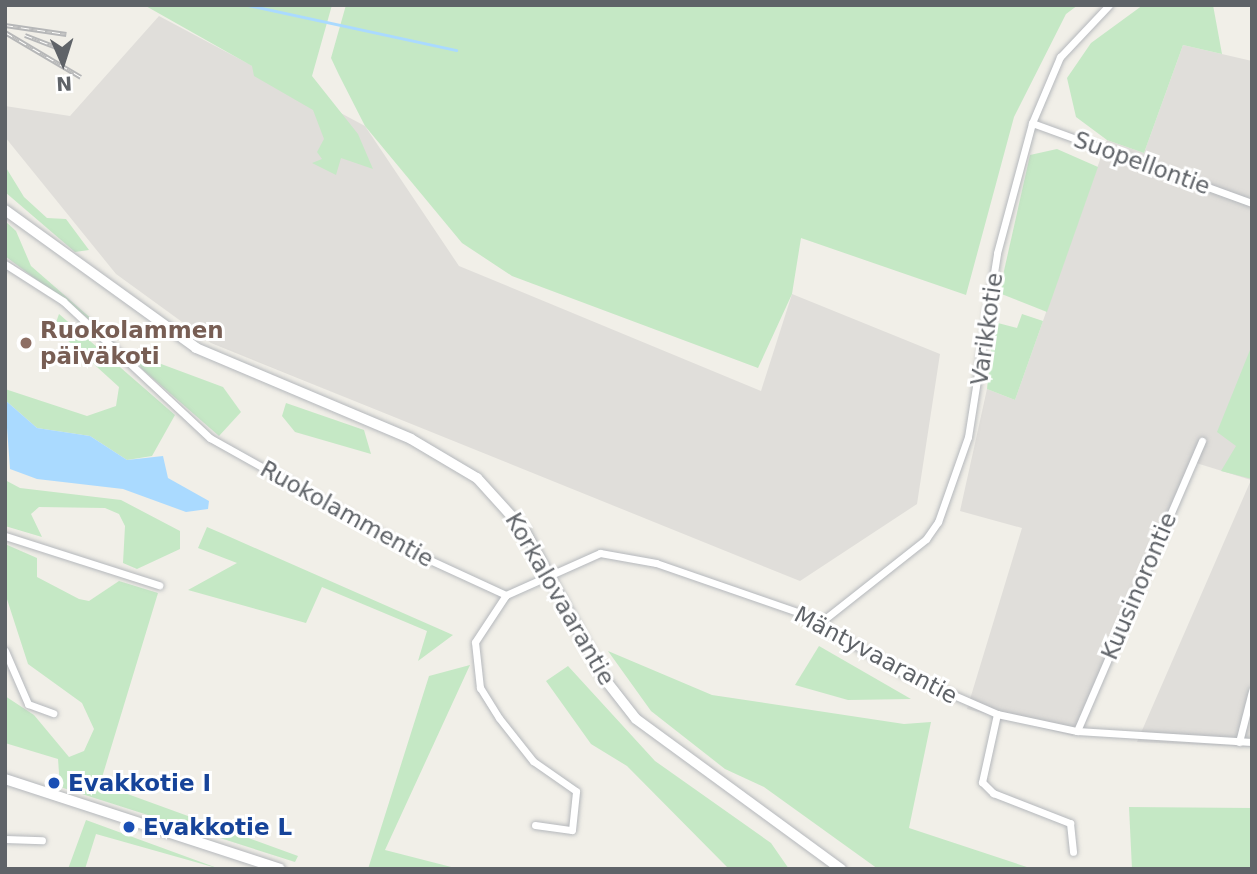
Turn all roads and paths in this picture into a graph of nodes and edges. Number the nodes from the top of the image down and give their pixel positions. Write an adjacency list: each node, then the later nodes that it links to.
1 (1109, 5): 2 (street, Varikkotie)
2 (1032, 123): 4 (street, Suopellontie); 13 (street, Varikkotie)
3 (5, 202): 6 (street, Korkalovaarantie)
4 (1252, 202)
5 (5, 210): 6 (street, Korkalovaarantie)
6 (41, 238): 10 (street, Korkalovaarantie)
7 (5, 264): 12 (street, Ruokolammentie)
8 (1202, 441): 18 (street, Kuusinorontie)
9 (5, 536): 11 (street)
10 (551, 574): 12 (street, Mäntyvaarantie); 13 (street, Mäntyvaarantie); 27 (street, Korkalovaarantie)
11 (159, 585)
12 (506, 594): 22 (street)
13 (821, 622): 17 (street, Mäntyvaarantie)
14 (5, 651): 16 (street)
15 (1252, 691): 19 (street)
16 (52, 713)
17 (997, 714): 18 (street, Mäntyvaarantie); 25 (street)
18 (1077, 731): 19 (street, Mäntyvaarantie)
19 (1240, 742): 20 (street, Mäntyvaarantie)
20 (1252, 742)
21 (5, 779): 26 (street)
22 (535, 825)
23 (5, 839): 24 (street)
24 (42, 840)
25 (1073, 852)
26 (280, 869)
27 (841, 869)

